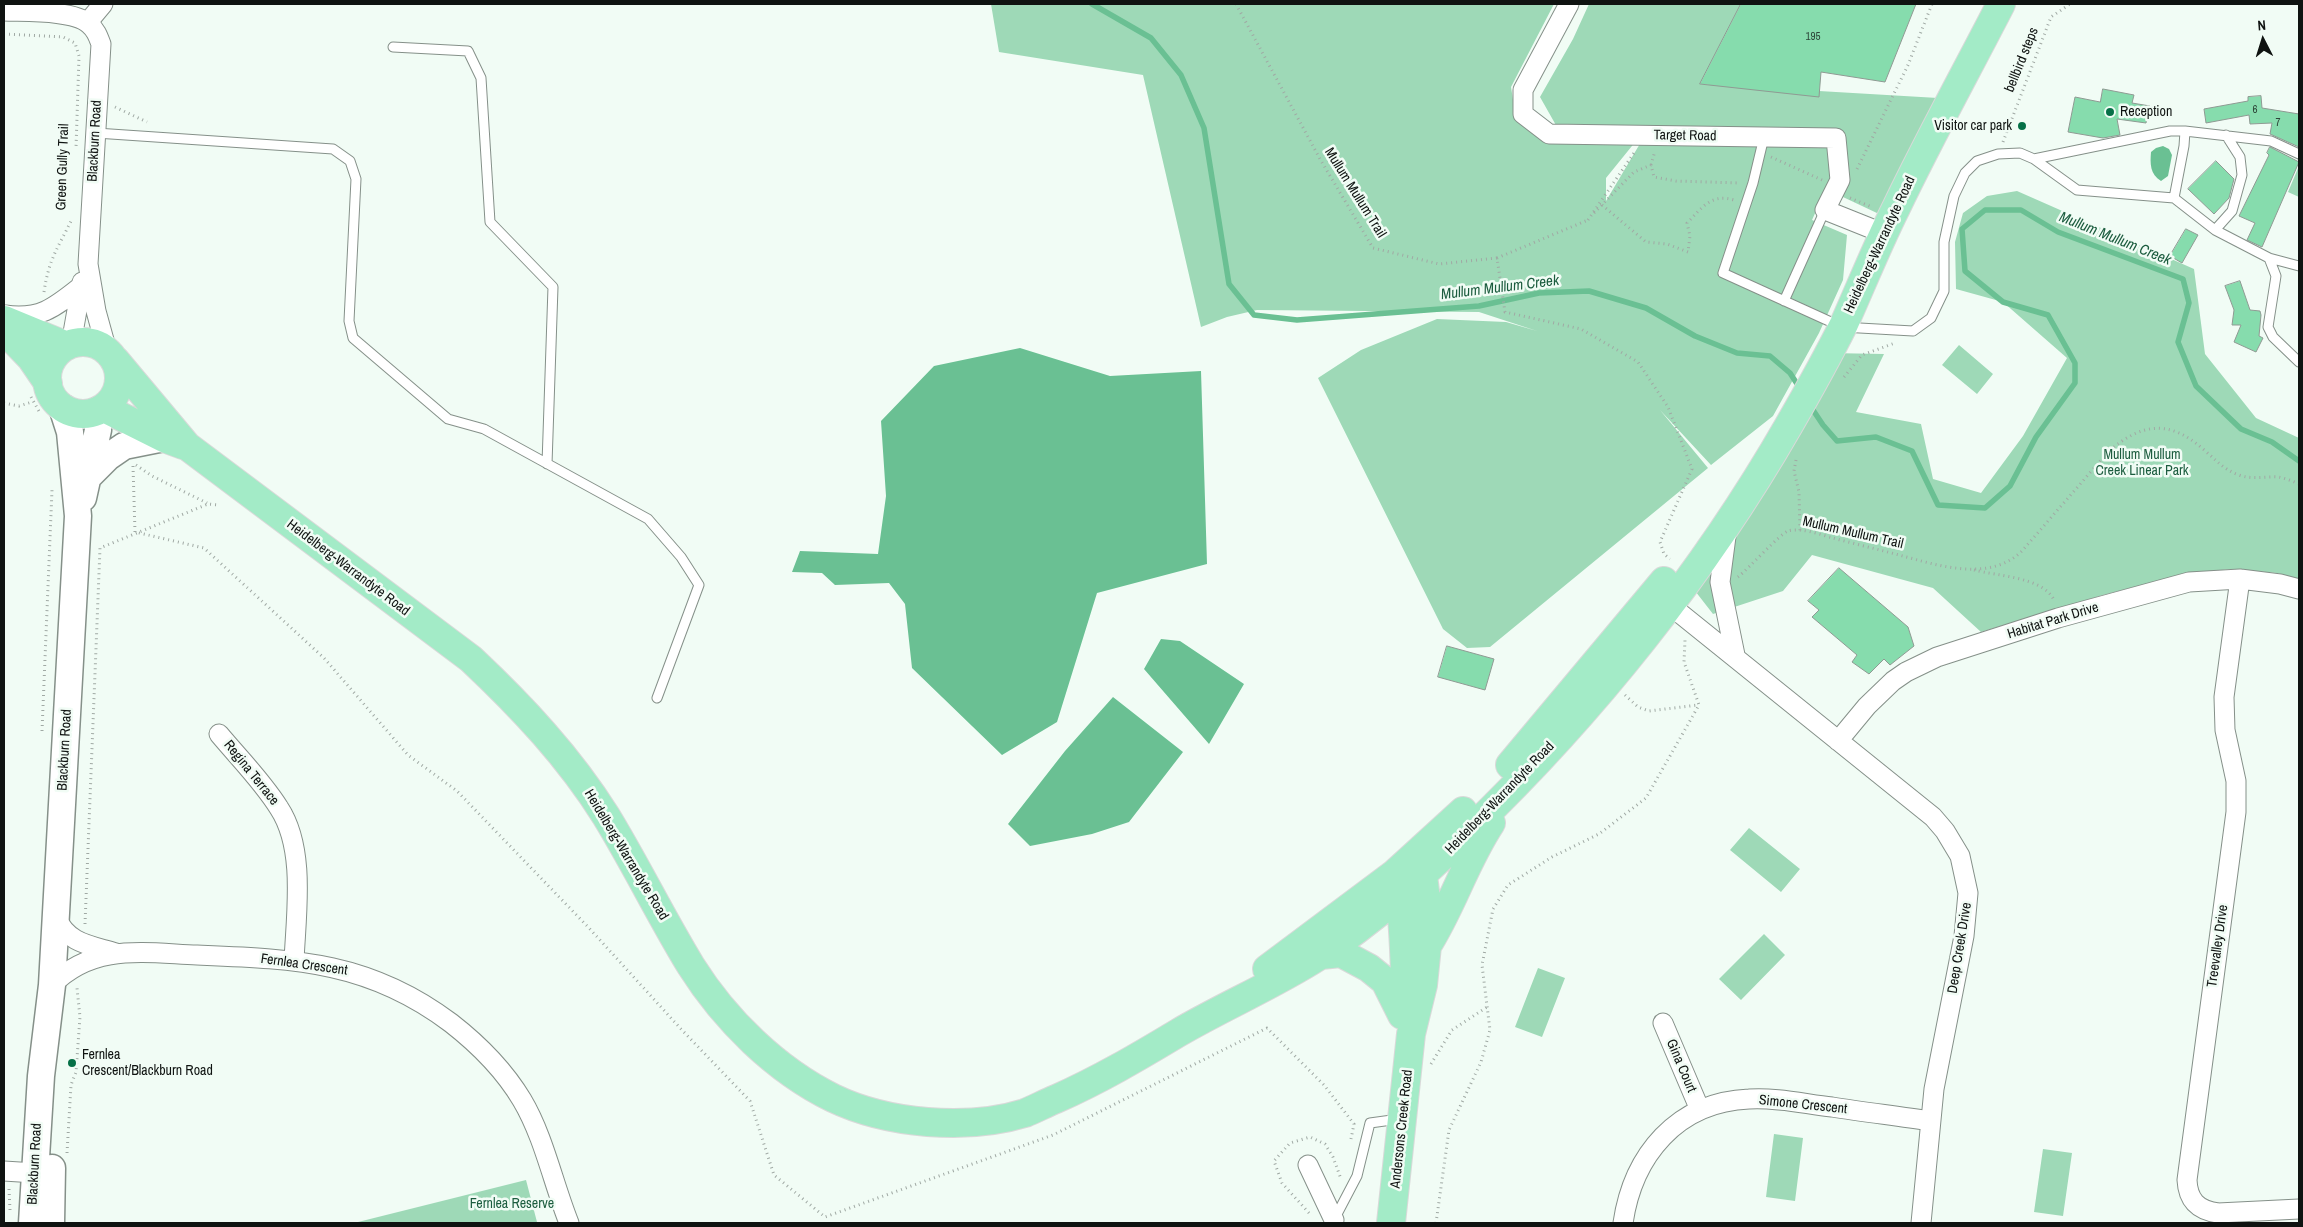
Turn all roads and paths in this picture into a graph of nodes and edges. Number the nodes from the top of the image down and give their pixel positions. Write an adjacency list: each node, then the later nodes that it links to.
1 (103, 4): 8 (street)
2 (1236, 4): 31 (path, Mullum Mullum Trail)
3 (1569, 4): 17 (street, Target Road)
4 (1932, 4): 22 (path)
5 (2001, 4): 30 (main road, Heidelberg-Warrandyte Road)
6 (2070, 4): 19 (path, bellbird steps)
7 (4, 11): 8 (street)
8 (88, 22): 12 (street, Blackburn Road)
9 (4, 34): 11 (path, Green Gully Trail)
10 (392, 47): 54 (lane)
11 (76, 104): 12 (path); 18 (path, Green Gully Trail)
12 (97, 106): 13 (path); 15 (street, Blackburn Road)
13 (148, 123)
14 (2185, 131): 16 (lane); 21 (lane); 24 (lane)
15 (96, 133): 33 (street, Blackburn Road); 54 (lane)
16 (2226, 136): 20 (lane); 29 (lane)
17 (1764, 137): 23 (lane); 27 (street, Target Road)
18 (76, 153)
19 (1998, 154): 21 (lane); 42 (lane)
20 (2299, 154)
21 (2034, 158): 24 (lane)
22 (1857, 170)
23 (1753, 183): 25 (lane); 26 (path)
24 (2174, 198): 29 (lane)
25 (1746, 204): 26 (path); 36 (lane)
26 (1602, 205): 31 (path, Mullum Mullum Trail)
27 (1825, 210): 30 (street); 36 (lane)
28 (75, 212): 37 (path, Green Gully Trail)
29 (2215, 230): 32 (lane)
30 (1885, 234): 40 (main road, Heidelberg-Warrandyte Road)
31 (1496, 258): 63 (path)
32 (2268, 258): 34 (lane); 45 (lane)
33 (88, 264): 35 (street, Blackburn Road); 44 (street, Blackburn Road)
34 (2299, 266)
35 (79, 288): 37 (street); 43 (street, Blackburn Road)
36 (1784, 301): 40 (lane)
37 (49, 311): 38 (street)
38 (4, 315)
39 (4, 320): 43 (main road)
40 (1842, 327): 42 (lane); 56 (main road, Heidelberg-Warrandyte Road)
41 (4, 330): 47 (main road)
42 (1913, 331): 46 (path)
43 (69, 345): 44 (main road); 47 (main road)
44 (111, 355): 50 (main road); 51 (main road, Heidelberg-Warrandyte Road)
45 (2299, 362)
46 (1838, 383)
47 (37, 393): 48 (path); 49 (main road)
48 (4, 403)
49 (62, 407): 50 (main road); 59 (main road, Blackburn Road)
50 (101, 409): 51 (main road, Heidelberg-Warrandyte Road); 55 (main road, Blackburn Road)
51 (175, 442): 55 (main road); 86 (main road, Heidelberg-Warrandyte Road)
52 (1798, 453): 61 (path)
53 (133, 463): 62 (path)
54 (547, 464): 72 (lane)
55 (90, 475): 59 (main road, Blackburn Road)
56 (1754, 483): 60 (main road, Heidelberg-Warrandyte Road); 63 (main road, Heidelberg-Warrandyte Road)
57 (2299, 484): 64 (path, Mullum Mullum Trail)
58 (218, 505): 62 (path)
59 (78, 516): 79 (main road, Blackburn Road)
60 (1728, 522): 66 (street); 68 (main road, Heidelberg-Warrandyte Road)
61 (1800, 531): 64 (path, Mullum Mullum Trail); 66 (path, Mullum Mullum Trail)
62 (134, 532): 81 (path); 93 (path)
63 (1677, 565): 68 (main road, Heidelberg-Warrandyte Road)
64 (1971, 569): 69 (path)
65 (2240, 579): 67 (street, Habitat Park Drive); 69 (street, Habitat Park Drive); 99 (street, Treevalley Drive)
66 (1720, 582): 70 (street)
67 (2299, 589)
68 (1670, 604): 70 (street, Deep Creek Drive); 71 (main road, Heidelberg-Warrandyte Road); 73 (path); 77 (main road, Heidelberg-Warrandyte Road)
69 (2058, 618): 75 (street, Habitat Park Drive)
70 (1734, 655): 75 (street, Deep Creek Drive)
71 (1610, 680): 73 (path); 76 (main road, Heidelberg-Warrandyte Road)
72 (657, 698)
73 (1699, 705): 85 (path)
74 (219, 734): 83 (street, Regina Terrace)
75 (1838, 741): 92 (street, Deep Creek Drive)
76 (1514, 788): 77 (main road, Heidelberg-Warrandyte Road); 80 (main road)
77 (1421, 863): 78 (main road, Heidelberg-Warrandyte Road); 80 (main road, Andersons Creek Road)
78 (1396, 884): 82 (main road, Heidelberg-Warrandyte Road); 86 (main road, Heidelberg-Warrandyte Road); 88 (main road, Andersons Creek Road)
79 (56, 917): 81 (street, Fernlea Crescent); 84 (main road, Blackburn Road)
80 (1427, 946): 88 (main road, Andersons Creek Road)
81 (84, 952): 83 (street, Fernlea Crescent); 84 (street); 94 (path)
82 (1321, 954): 86 (main road, Heidelberg-Warrandyte Road); 88 (main road)
83 (294, 961): 104 (street, Fernlea Crescent)
84 (52, 985): 98 (main road, Blackburn Road); 103 (main road, Blackburn Road)
85 (1487, 1008): 89 (path); 106 (path)
86 (1200, 1020)
87 (1663, 1023): 90 (street, Gina Court)
88 (1411, 1034): 89 (main road, Andersons Creek Road)
89 (1407, 1082): 91 (main road, Andersons Creek Road)
90 (1700, 1110): 92 (street, Simone Crescent); 107 (street, Simone Crescent)
91 (1403, 1119): 101 (lane); 105 (main road, Andersons Creek Road)
92 (1930, 1121): 108 (street, Deep Creek Drive)
93 (1350, 1143)
94 (67, 1154)
95 (1308, 1165): 101 (street)
96 (4, 1171): 98 (street)
97 (1344, 1172): 100 (path)
98 (35, 1173): 102 (main road, Blackburn Road)
99 (2299, 1209)
100 (1310, 1215)
101 (1334, 1221)
102 (32, 1223)
103 (51, 1223)
104 (569, 1223)
105 (1391, 1223)
106 (1436, 1223)
107 (1623, 1223)
108 (1920, 1223)

